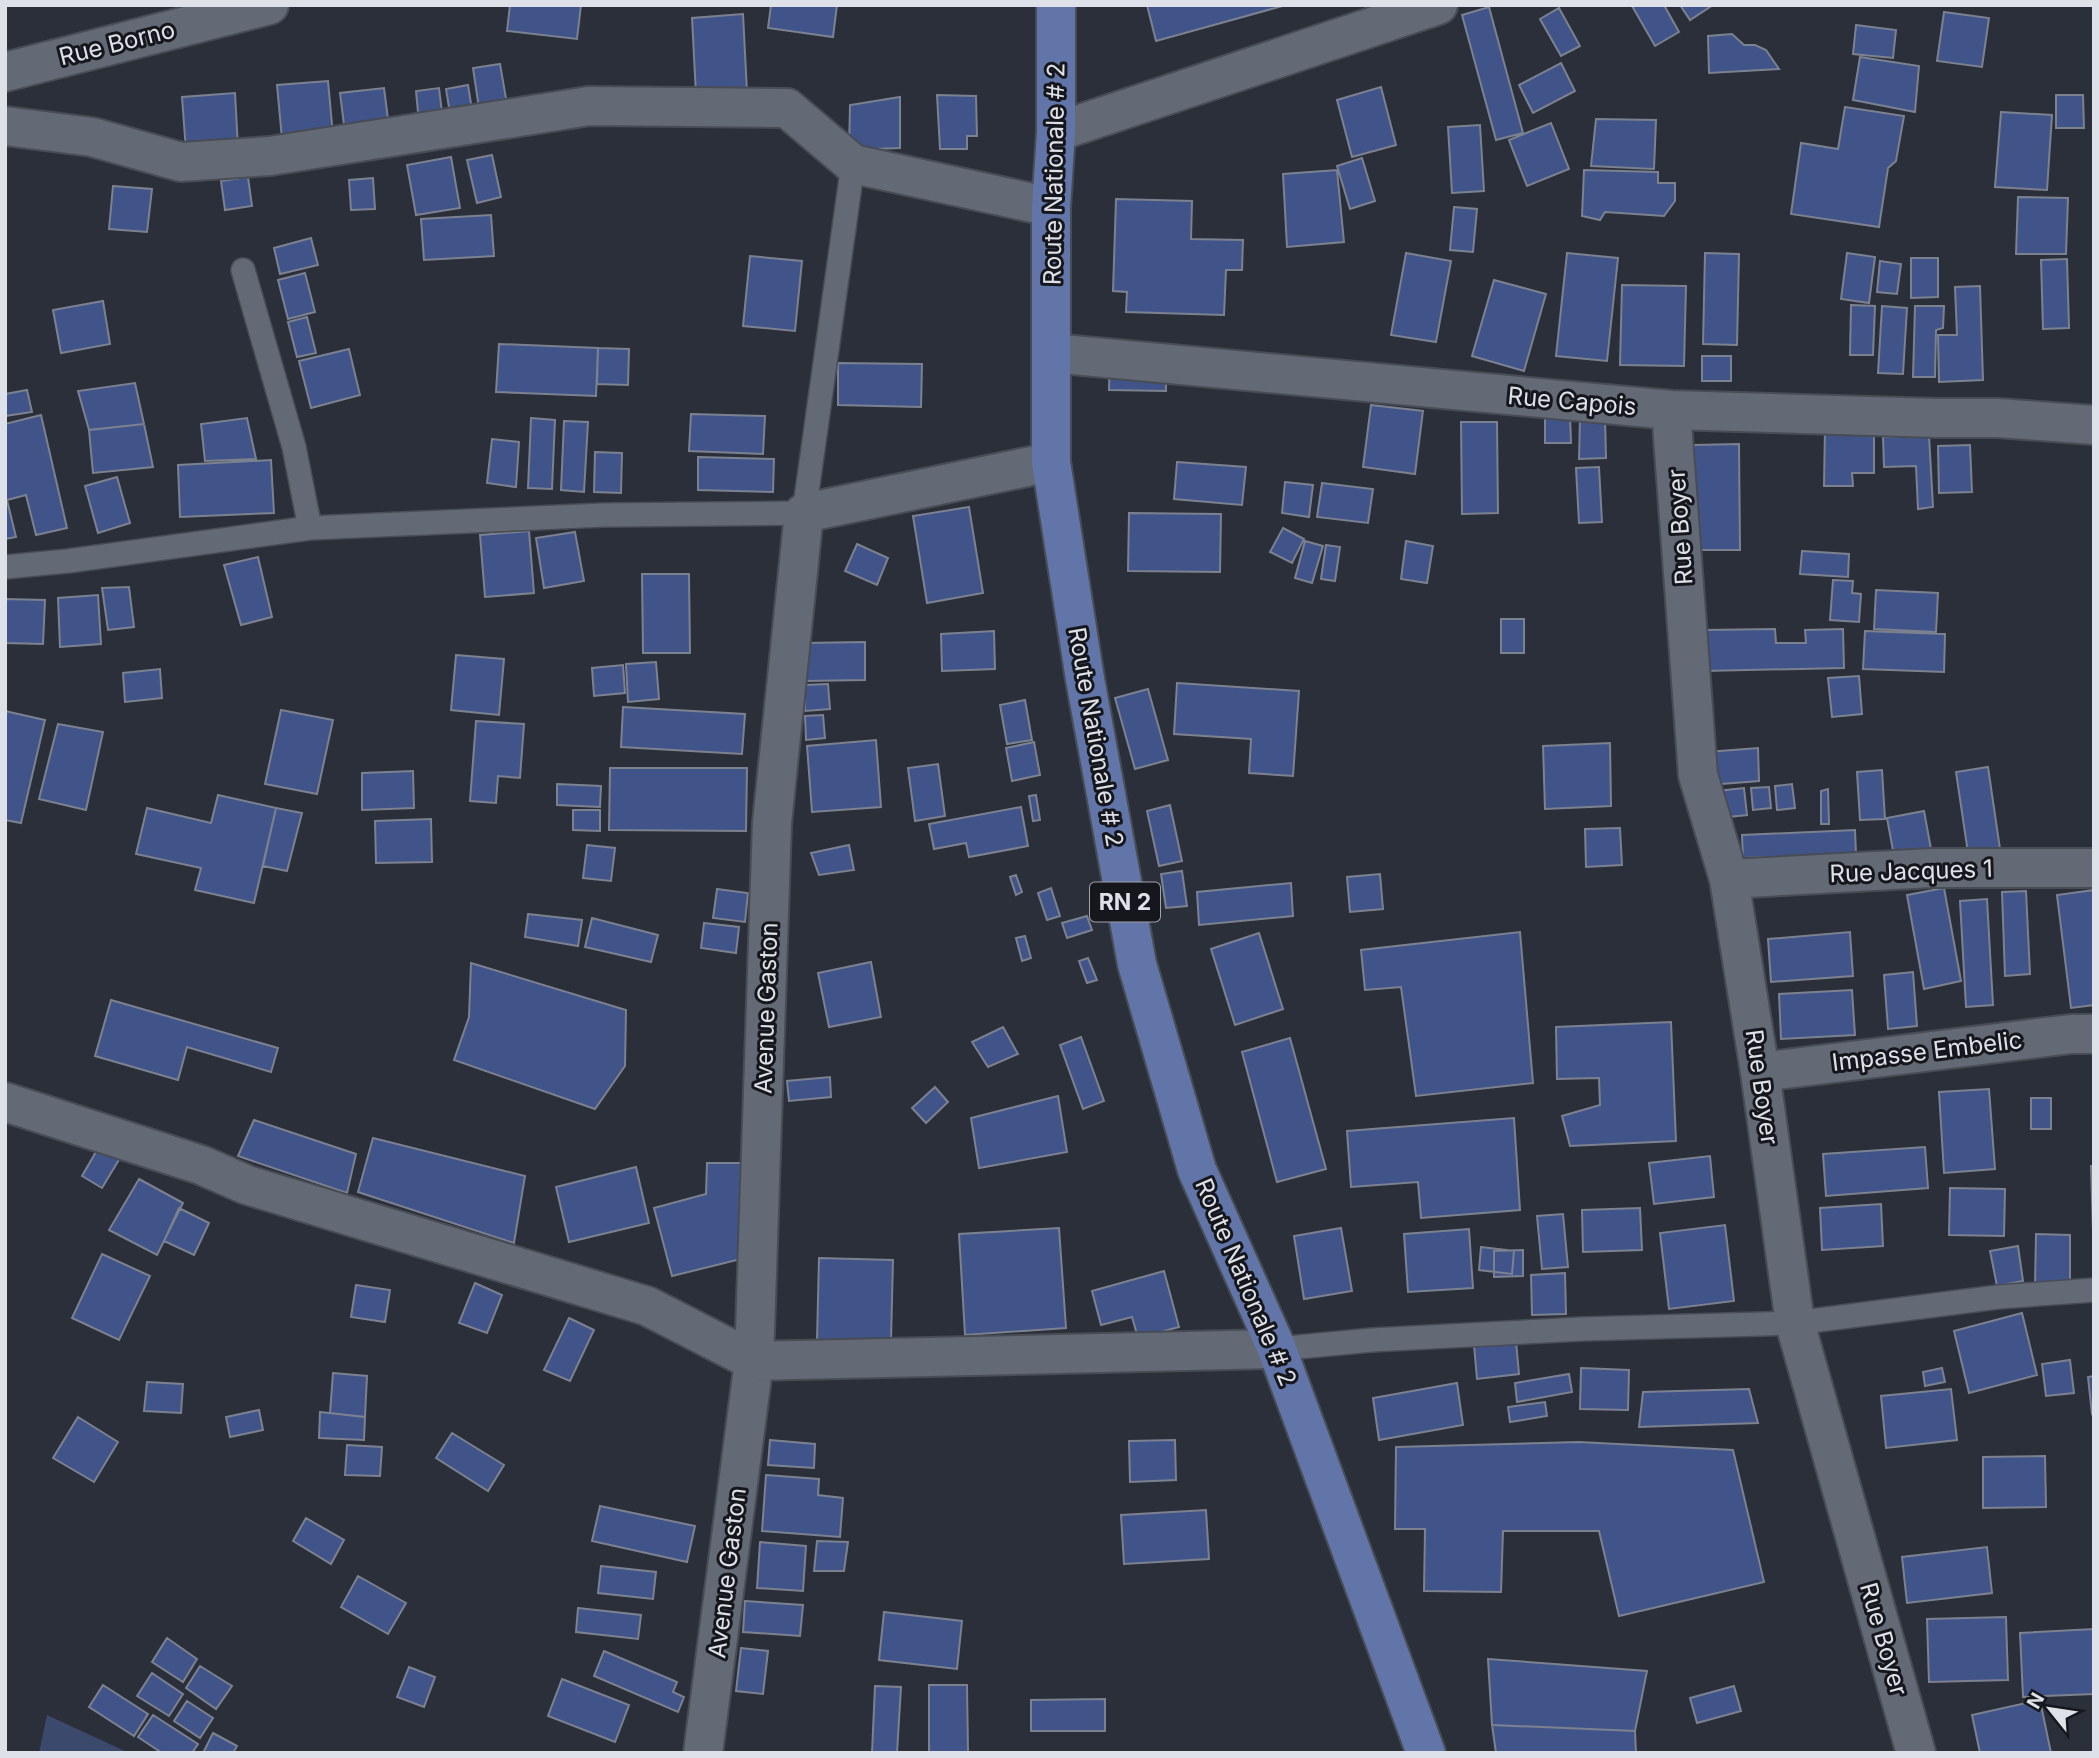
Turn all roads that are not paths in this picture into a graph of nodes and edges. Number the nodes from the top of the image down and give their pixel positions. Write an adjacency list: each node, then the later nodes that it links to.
1 (269, 5): 4 (street, Rue Borno)
2 (1056, 5): 7 (main road, Route Nationale # 2 / RN 2)
3 (1438, 5): 7 (street)
4 (164, 18): 5 (street, Rue Borno)
5 (5, 72)
6 (5, 126): 8 (street)
7 (1056, 132): 9 (main road, Route Nationale # 2 / RN 2)
8 (853, 164): 9 (street); 15 (lane)
9 (1051, 207): 11 (main road, Route Nationale # 2 / RN 2)
10 (243, 270): 16 (lane)
11 (1051, 353): 12 (street, Rue Capois); 14 (main road, Route Nationale # 2 / RN 2)
12 (1671, 410): 13 (street, Rue Capois); 19 (street, Rue Boyer)
13 (2094, 425)
14 (1051, 462): 15 (street); 25 (main road, Route Nationale # 2 / RN 2)
15 (804, 513): 16 (lane); 26 (street, Avenue Gaston)
16 (310, 528): 17 (lane)
17 (5, 567)
18 (2094, 868): 19 (street, Rue Jacques 1)
19 (1729, 879): 21 (street, Rue Boyer)
20 (2094, 1034): 21 (street, Impasse Embelic)
21 (1760, 1072): 24 (street, Rue Boyer)
22 (5, 1102): 26 (street)
23 (2094, 1290): 24 (lane)
24 (1795, 1323): 25 (lane); 29 (street, Rue Boyer)
25 (1277, 1349): 26 (street); 28 (main road, Route Nationale # 2 / RN 2)
26 (754, 1361): 27 (street, Avenue Gaston)
27 (703, 1753)
28 (1426, 1753)
29 (1916, 1753)

